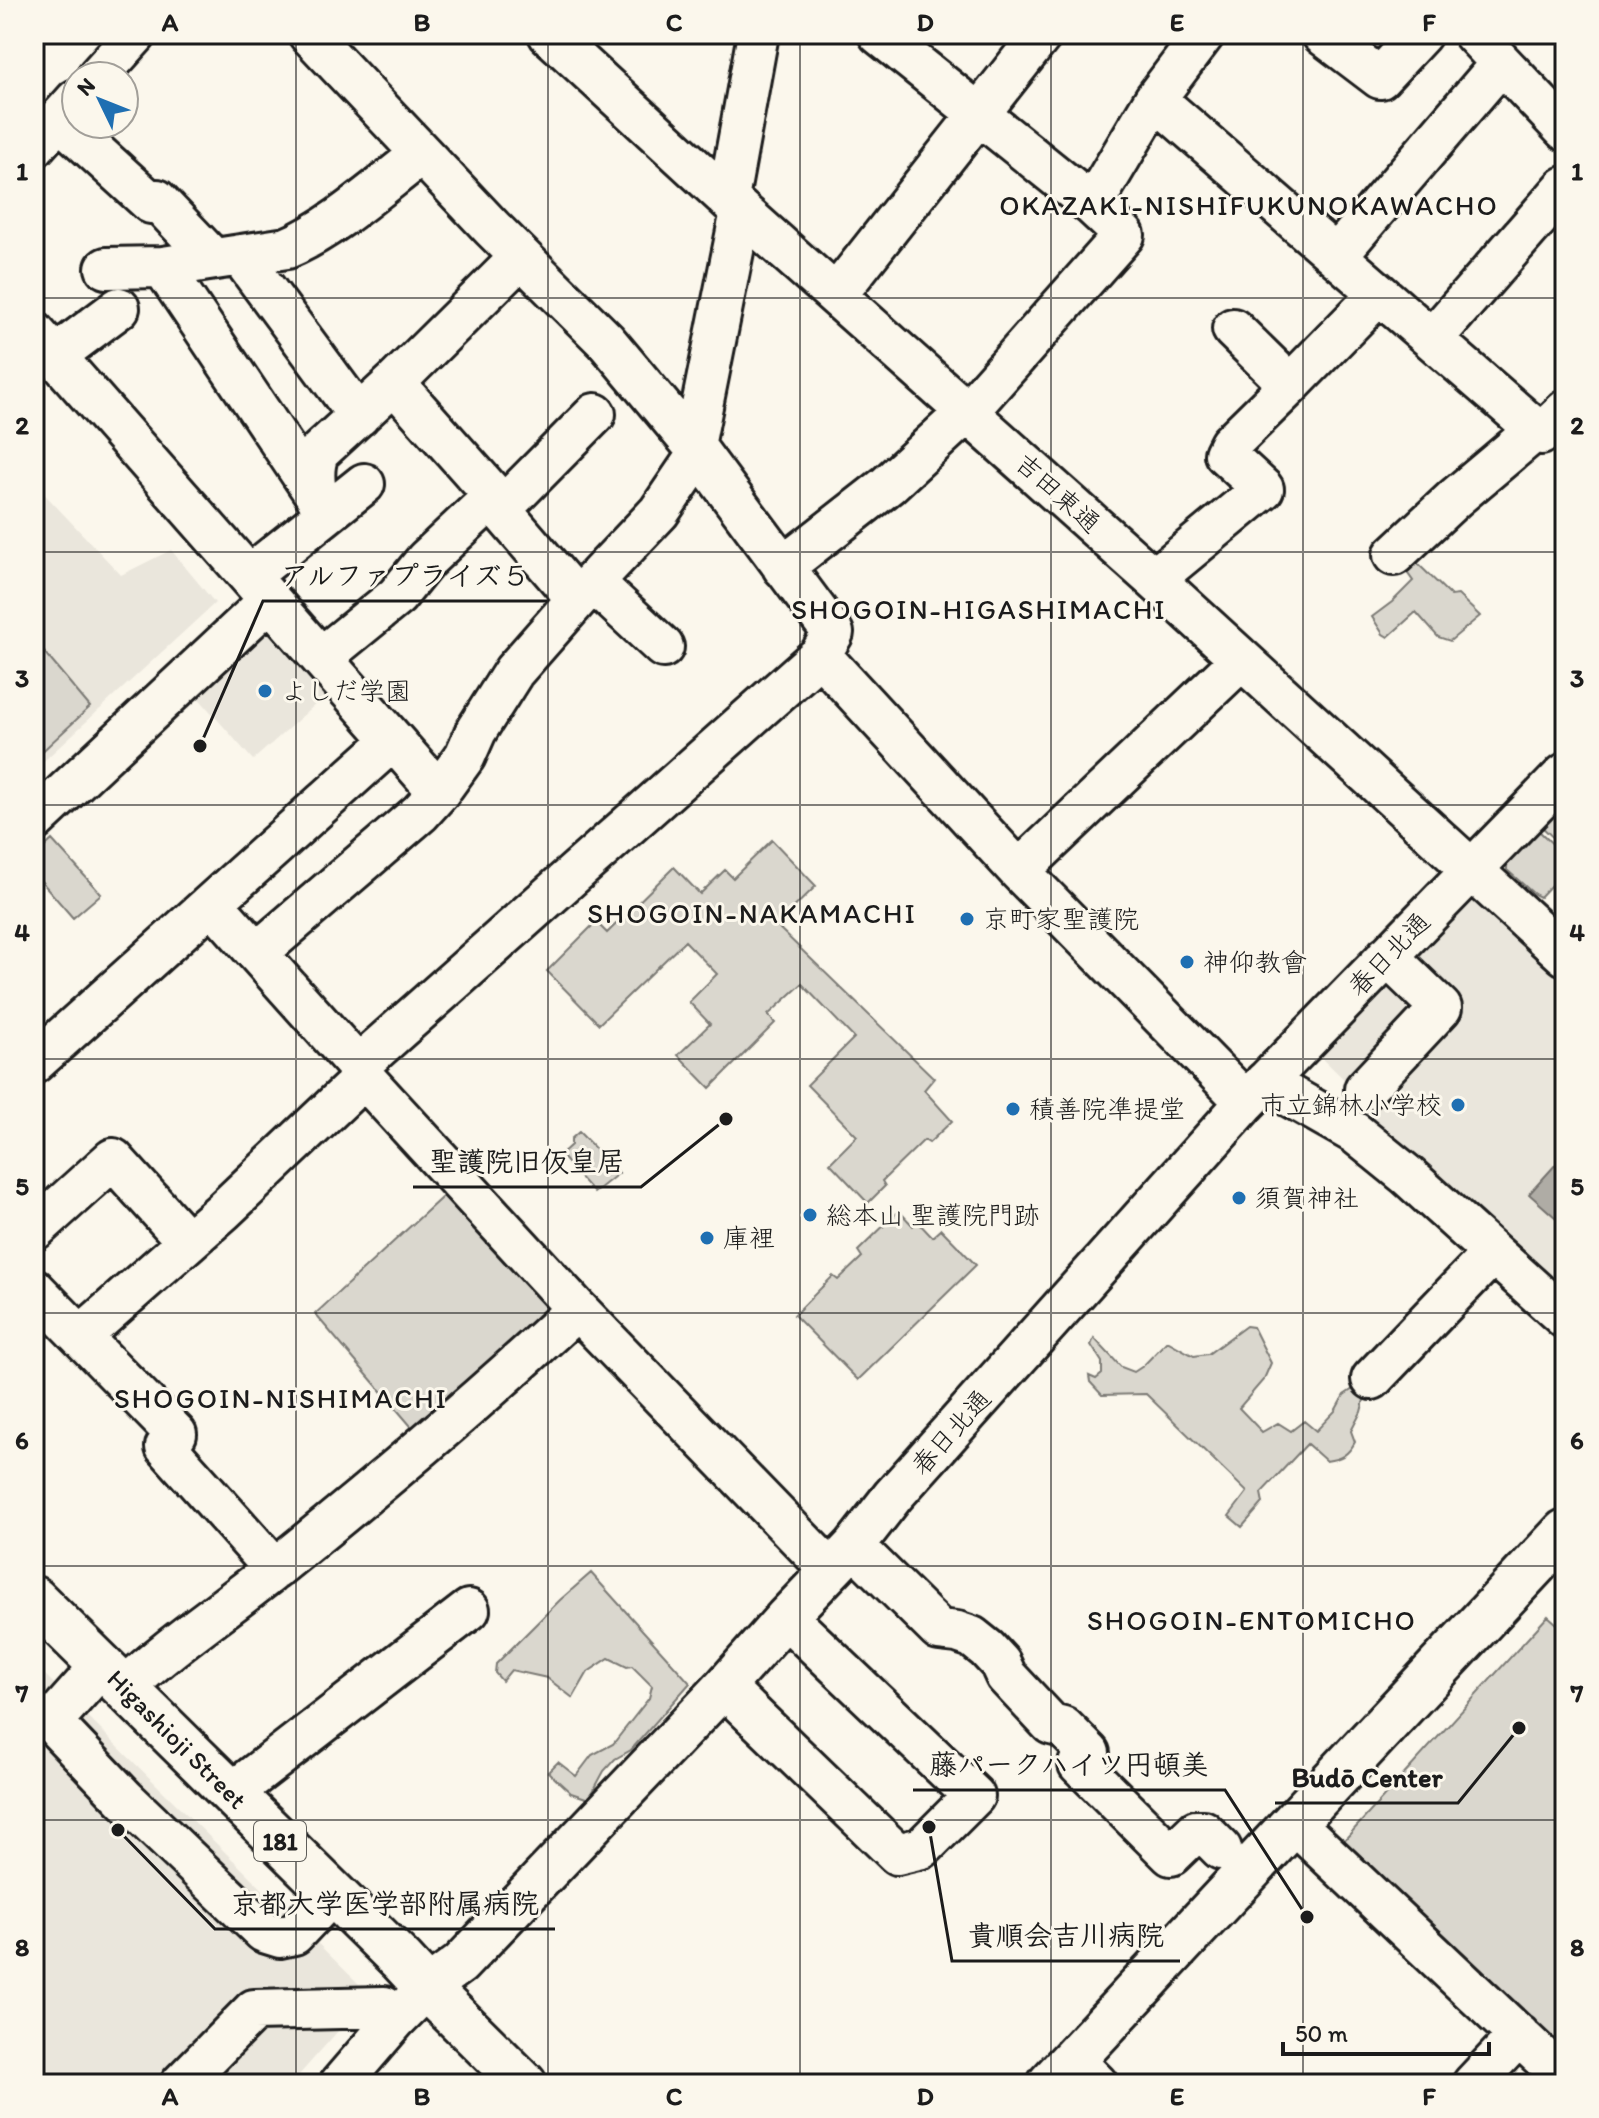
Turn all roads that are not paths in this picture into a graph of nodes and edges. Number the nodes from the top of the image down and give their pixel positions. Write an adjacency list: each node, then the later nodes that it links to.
1 (136, 34): 11 (street)
2 (309, 34): 17 (street)
3 (549, 34): 19 (street, 吉田東通)
4 (758, 34): 19 (street)
5 (879, 34): 14 (street)
6 (1042, 34): 14 (street)
7 (1204, 34): 13 (street)
8 (1322, 34): 9 (street)
9 (1421, 34)
10 (1474, 34): 16 (street)
11 (112, 60)
12 (1492, 74): 21 (street)
13 (1155, 99): 20 (street); 21 (street)
14 (980, 114): 20 (street); 27 (street)
15 (56, 122): 22 (street)
16 (1565, 130)
17 (422, 154): 22 (street); 23 (street)
18 (1565, 187): 30 (street)
19 (734, 205): 27 (street, 吉田東通); 38 (street)
20 (1092, 205): 34 (street)
21 (1336, 256): 26 (street)
22 (227, 257): 24 (street); 36 (street)
23 (521, 257): 32 (street); 38 (street)
24 (163, 267): 25 (street); 41 (street)
25 (106, 268)
26 (1379, 294): 30 (street); 33 (street)
27 (836, 295): 34 (street, 吉田東通)
28 (119, 308): 31 (street)
29 (1233, 329): 33 (street)
30 (1432, 339): 37 (street)
31 (45, 344): 45 (street)
32 (394, 383): 36 (street); 40 (street)
33 (1290, 385): 44 (street)
34 (967, 412): 43 (street); 44 (street, 吉田東通)
35 (595, 414): 40 (street)
36 (359, 416): 41 (street)
37 (1552, 433): 42 (street)
38 (696, 450): 43 (street); 46 (street)
39 (364, 484): 41 (street)
40 (496, 505): 46 (street); 49 (street)
41 (322, 506): 45 (street)
42 (1394, 555)
43 (783, 567): 48 (street)
44 (1154, 579): 50 (street, 吉田東通)
45 (259, 588): 49 (street); 54 (street)
46 (585, 590): 47 (street); 53 (street)
47 (663, 647)
48 (820, 655): 56 (street); 62 (street)
49 (321, 658): 51 (street)
50 (1241, 660): 55 (street, 吉田東通); 56 (street)
51 (393, 740): 53 (street); 57 (street)
52 (1565, 774): 55 (street, 春日北通)
53 (439, 792): 58 (street)
54 (34, 821)
55 (1472, 869): 59 (street, 吉田東通); 60 (street, 春日北通)
56 (1019, 871): 64 (street)
57 (212, 903): 58 (street); 61 (street)
58 (257, 953): 62 (street)
59 (1565, 955)
60 (1387, 956): 63 (street); 64 (street, 春日北通)
61 (34, 1063)
62 (361, 1072): 66 (street); 69 (street)
63 (1365, 1089)
64 (1255, 1092): 67 (street); 74 (street, 春日北通)
65 (34, 1230): 66 (street)
66 (188, 1242): 71 (street)
67 (1493, 1253): 70 (street); 72 (street)
68 (34, 1289): 71 (street)
69 (577, 1309): 74 (street); 75 (street)
70 (1565, 1318)
71 (81, 1336): 75 (street)
72 (1372, 1379)
73 (1565, 1532): 82 (main road)
74 (842, 1558): 78 (street, 春日北通); 83 (street)
75 (275, 1569): 79 (street)
76 (34, 1599): 79 (main road, Higashioji Street / 181)
77 (469, 1610): 81 (street)
78 (786, 1617): 80 (street, 春日北通); 80 (street)
79 (113, 1676): 81 (main road, Higashioji Street / 181); 84 (street)
80 (724, 1687): 85 (street, 春日北通)
81 (232, 1793): 84 (main road, Higashioji Street / 181)
82 (1294, 1823): 87 (street); 89 (main road)
83 (1221, 1849)
84 (333, 1893): 85 (main road, Higashioji Street / 181)
85 (427, 1988): 91 (street, 春日北通); 92 (main road, Higashioji Street / 181)
86 (384, 2007): 90 (street)
87 (1519, 2035): 88 (street); 93 (street)
88 (1563, 2073)
89 (1073, 2076)
90 (181, 2084)
91 (340, 2084)
92 (524, 2084)
93 (1473, 2084)

